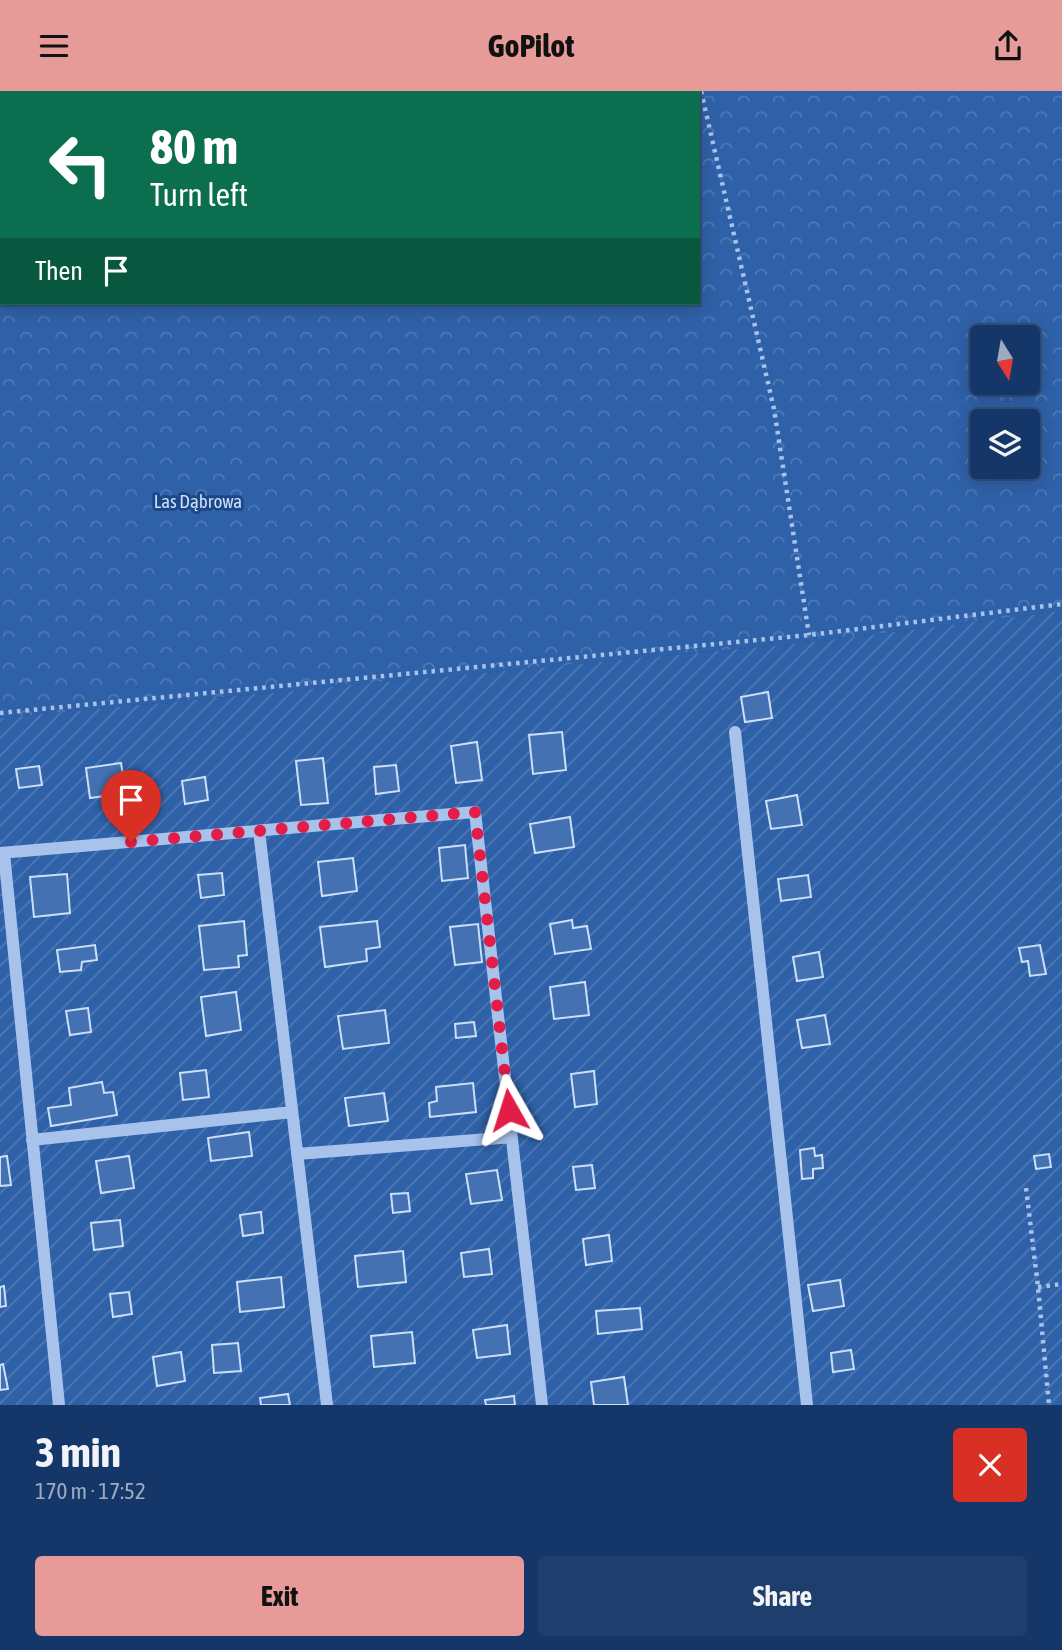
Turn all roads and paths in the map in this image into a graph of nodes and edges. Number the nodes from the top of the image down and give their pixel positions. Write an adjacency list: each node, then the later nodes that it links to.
1 (701, 91): 3 (path)
2 (1062, 604): 3 (path)
3 (809, 635): 4 (path)
4 (0, 713)
5 (735, 732): 18 (lane)
6 (259, 831): 7 (lane); 8 (lane); 9 (lane)
7 (2, 853): 10 (lane)
8 (292, 1112): 10 (lane); 11 (lane)
9 (512, 1137): 11 (lane); 17 (lane)
10 (32, 1140): 15 (lane)
11 (298, 1154): 16 (lane)
12 (1026, 1188): 14 (path)
13 (1062, 1284): 14 (path)
14 (1038, 1287): 19 (path)
15 (59, 1405)
16 (327, 1405)
17 (542, 1405)
18 (807, 1405)
19 (1049, 1405)

